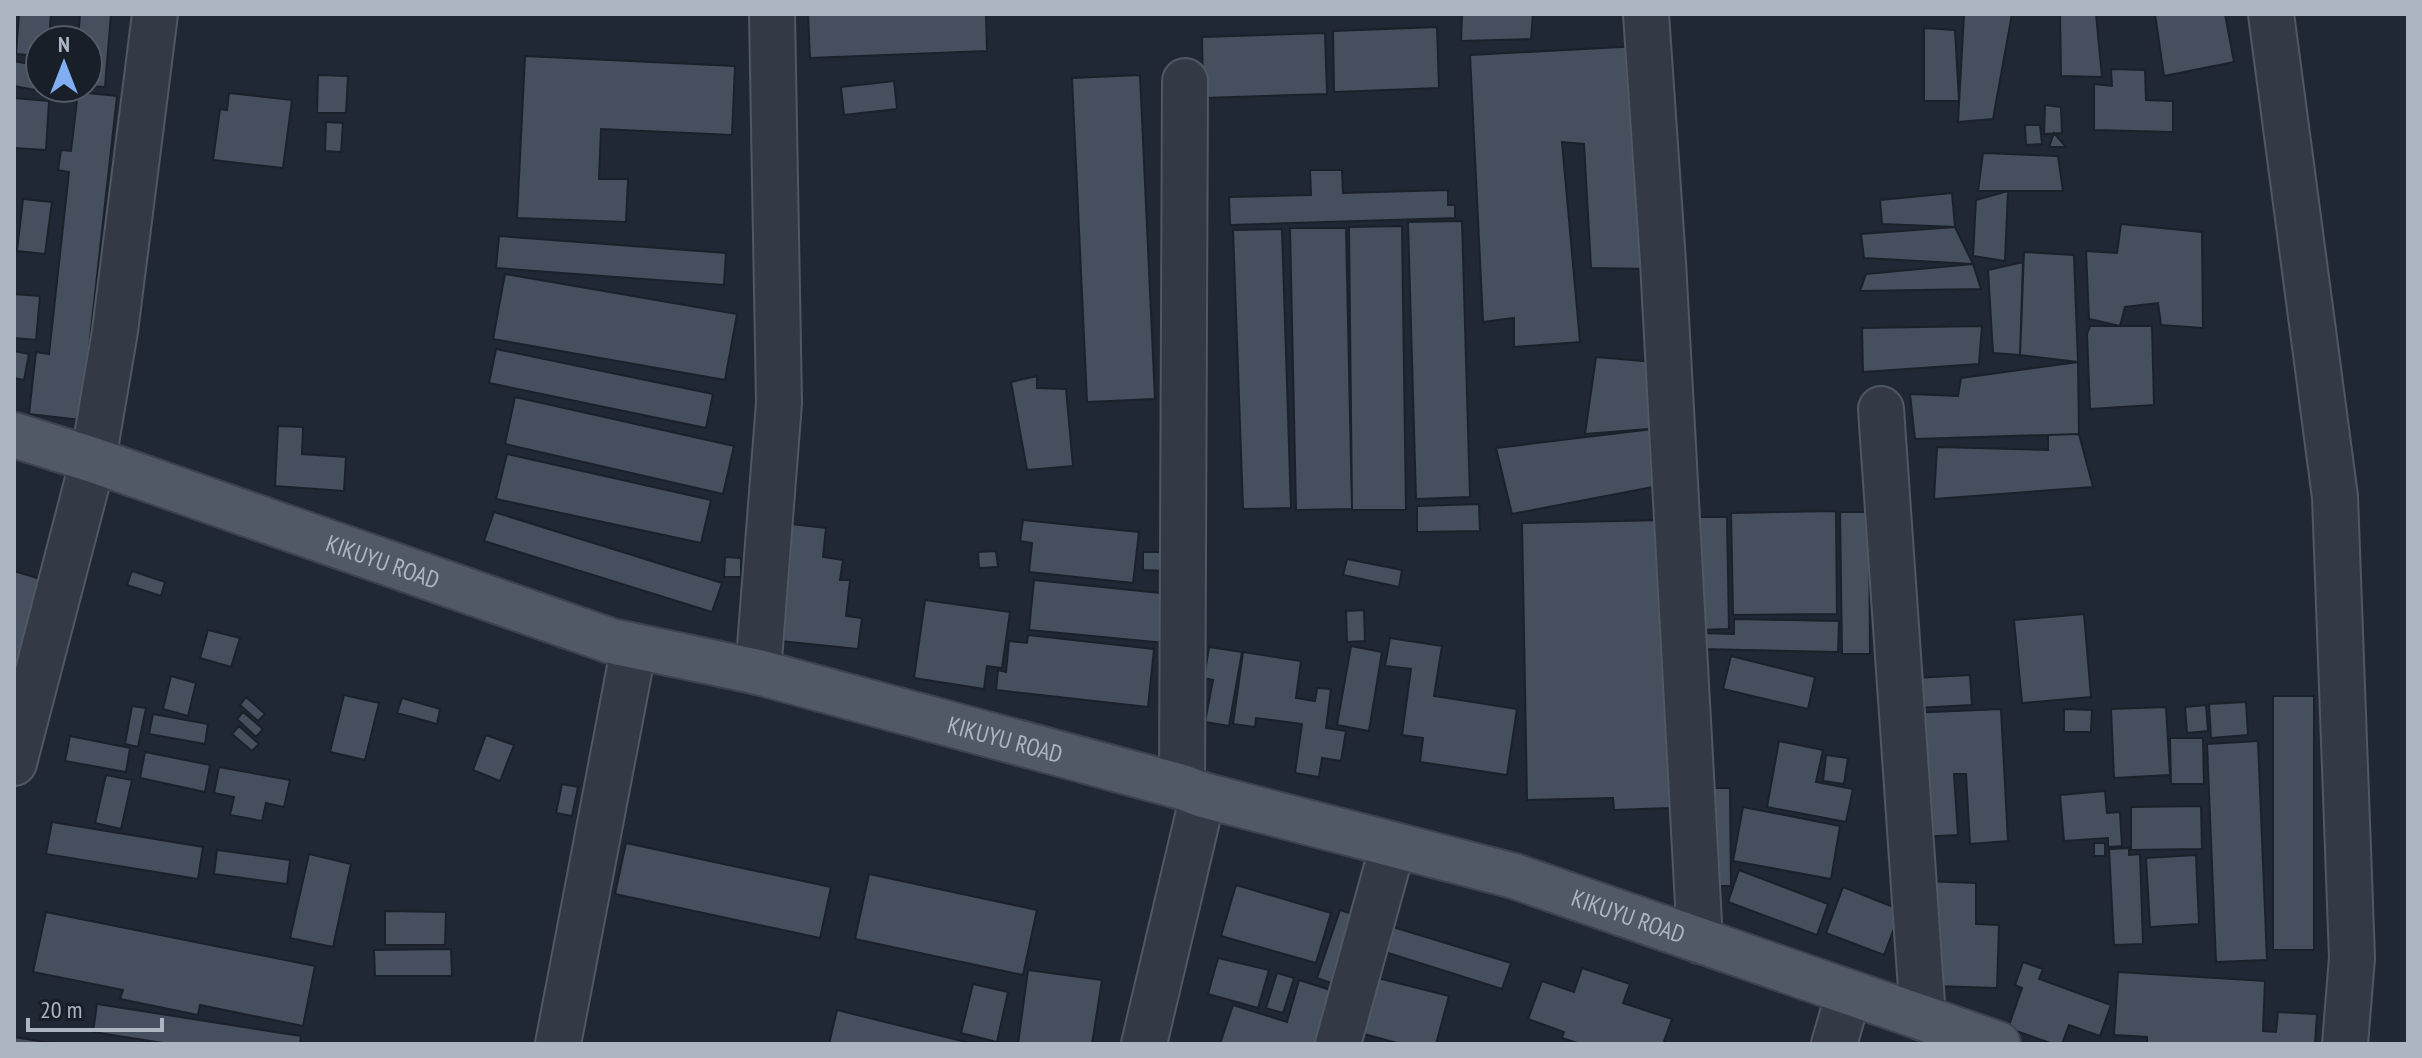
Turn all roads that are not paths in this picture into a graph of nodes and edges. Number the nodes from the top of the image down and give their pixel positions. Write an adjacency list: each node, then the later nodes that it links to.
1 (155, 14): 8 (street)
2 (772, 14): 10 (street)
3 (1646, 14): 14 (street)
4 (2271, 14): 22 (street)
5 (1185, 81): 12 (street)
6 (1881, 409): 16 (street)
7 (14, 435): 8 (main road, KIKUYU ROAD)
8 (93, 460): 9 (main road, KIKUYU ROAD); 11 (street)
9 (634, 646): 10 (main road, KIKUYU ROAD); 17 (street)
10 (758, 672): 12 (main road, KIKUYU ROAD)
11 (14, 763)
12 (1193, 791): 13 (main road, KIKUYU ROAD); 18 (street)
13 (1393, 845): 14 (main road, KIKUYU ROAD); 19 (street)
14 (1700, 941): 15 (main road, KIKUYU ROAD)
15 (1849, 993): 16 (main road, KIKUYU ROAD); 20 (street)
16 (1923, 1018): 21 (main road, KIKUYU ROAD)
17 (558, 1044)
18 (1144, 1044)
19 (1338, 1044)
20 (1834, 1044)
21 (1998, 1044)
22 (2345, 1044)

